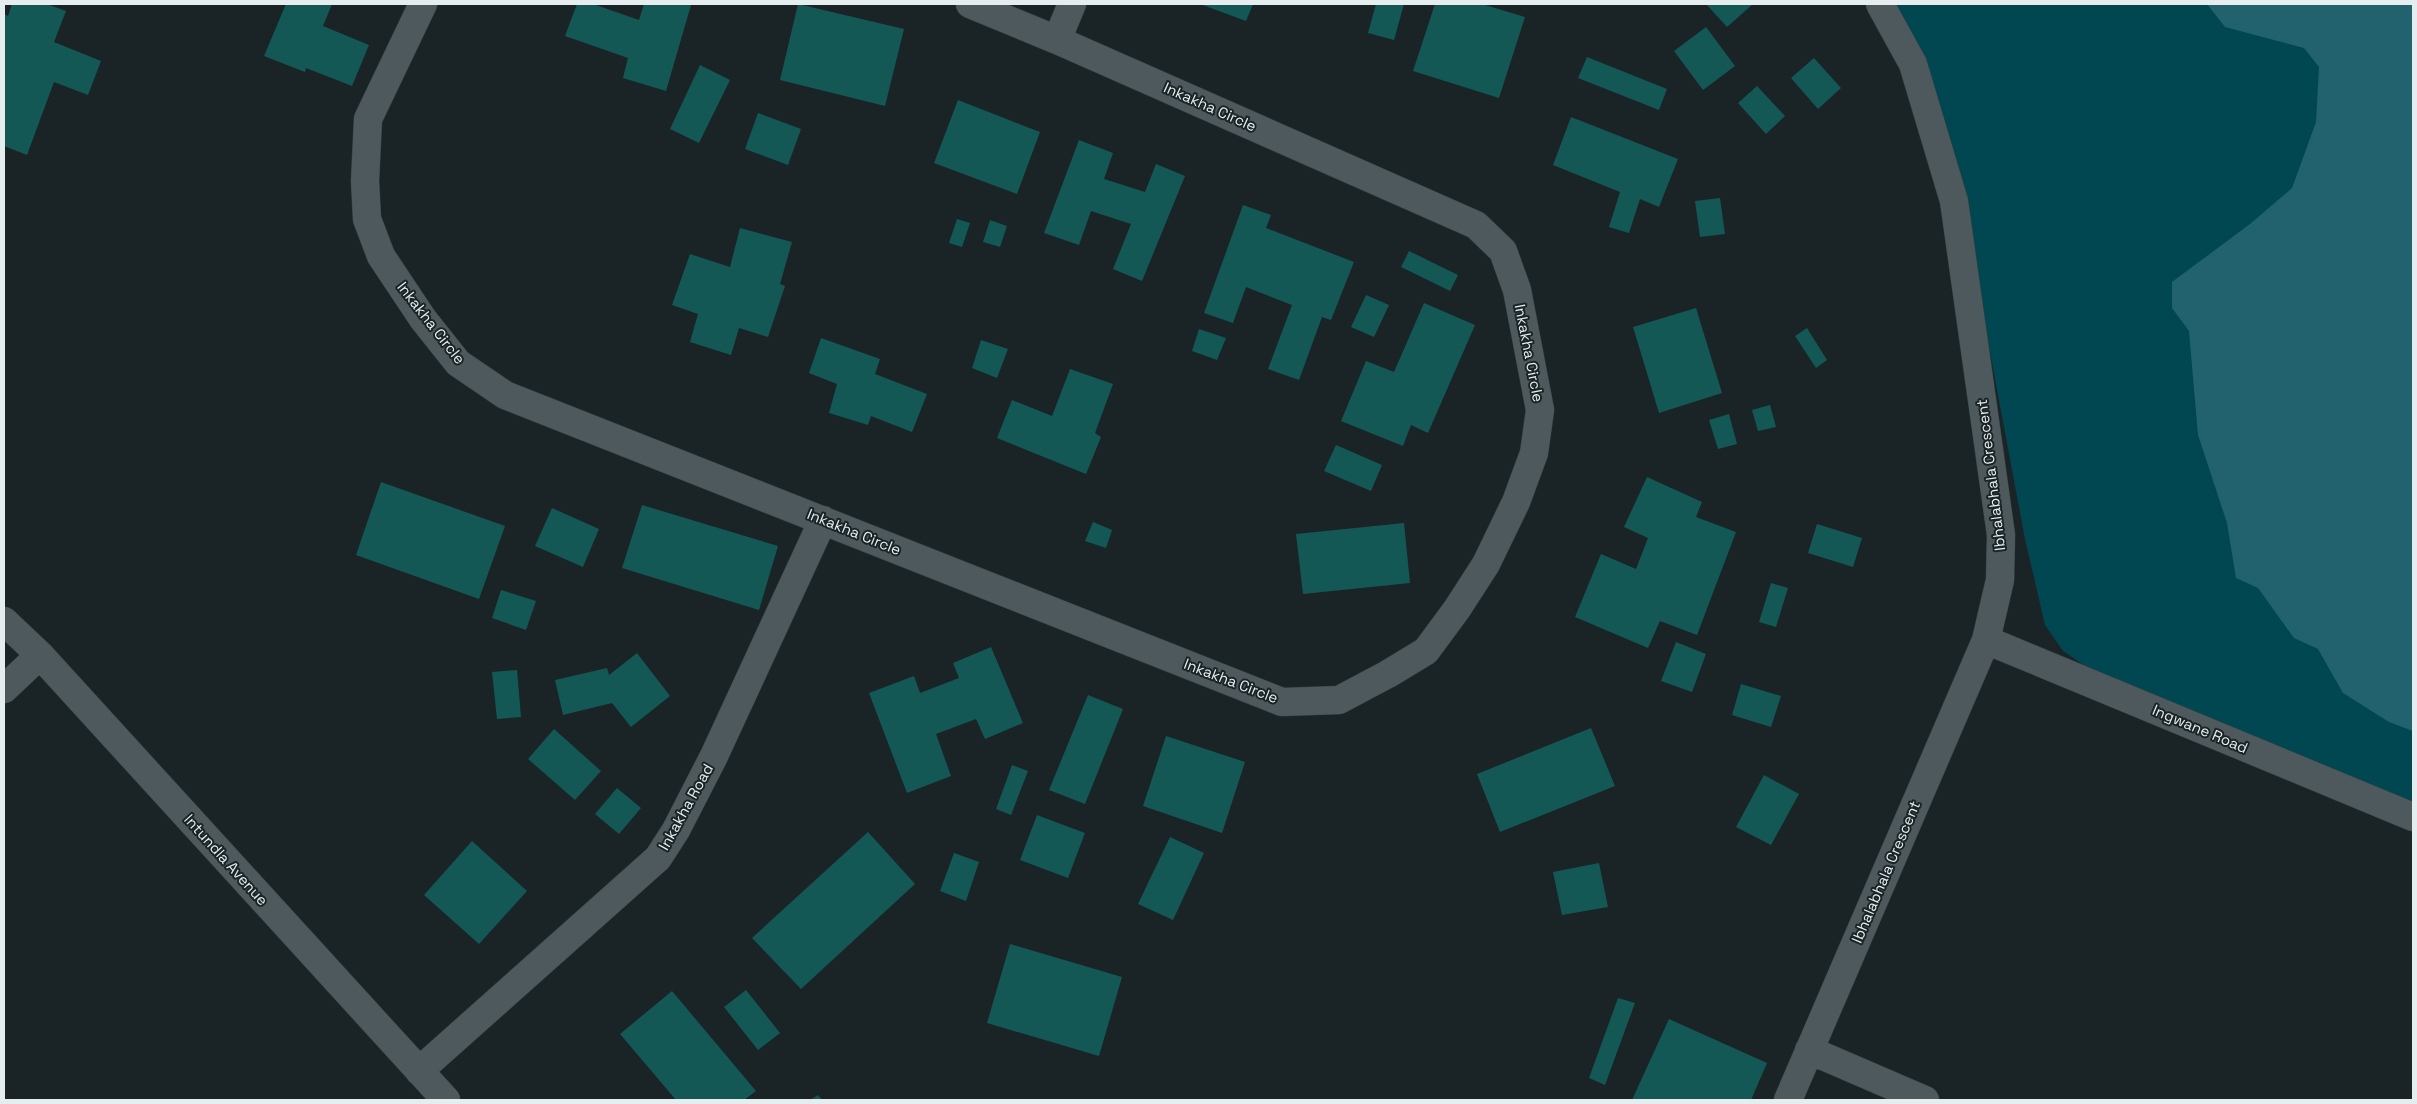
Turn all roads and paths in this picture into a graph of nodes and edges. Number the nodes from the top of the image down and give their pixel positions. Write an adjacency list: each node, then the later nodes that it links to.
1 (422, 4): 6 (street, Inkakha Circle)
2 (970, 4): 5 (street, Inkakha Circle)
3 (1072, 4): 5 (street)
4 (1880, 4): 8 (street, Ibhalabhala Crescent)
5 (1057, 40): 6 (street, Inkakha Circle)
6 (823, 520): 13 (street, Inkakha Road)
7 (4, 621): 9 (street, Intundla Avenue)
8 (1986, 640): 11 (street, Ingwane Road); 12 (street, Ibhalabhala Crescent)
9 (40, 655): 10 (street); 13 (street, Intundla Avenue)
10 (4, 689)
11 (2413, 817)
12 (1809, 1050): 15 (street, Ibhalabhala Crescent); 16 (street)
13 (419, 1071): 14 (street, Intundla Avenue)
14 (446, 1100)
15 (1788, 1100)
16 (1925, 1100)

